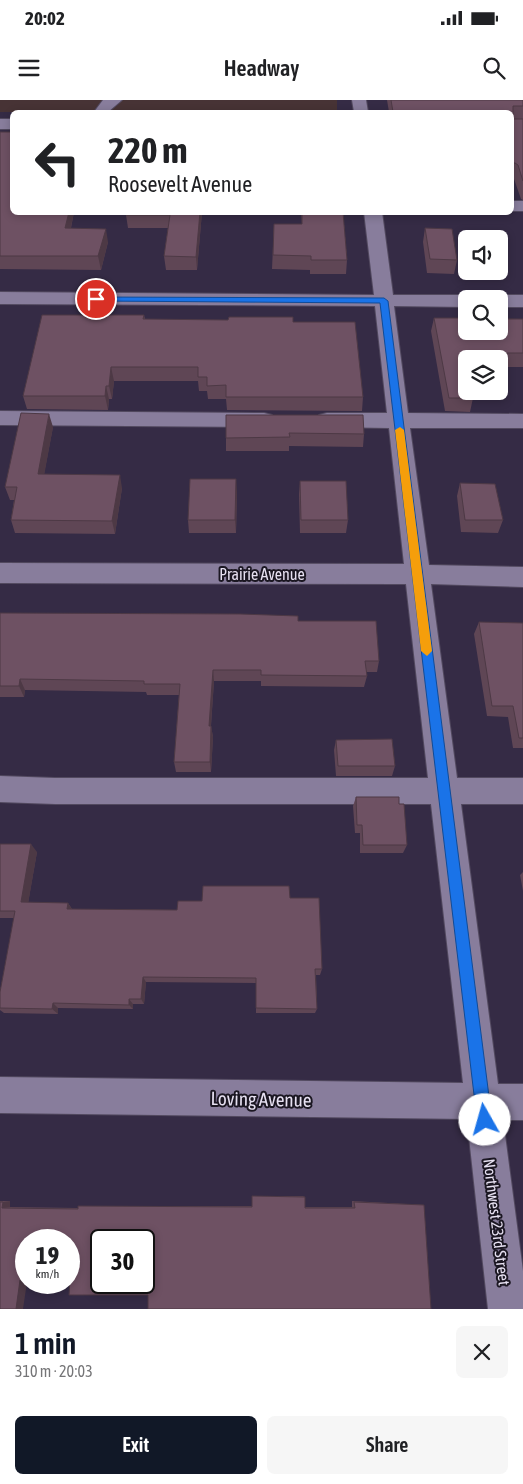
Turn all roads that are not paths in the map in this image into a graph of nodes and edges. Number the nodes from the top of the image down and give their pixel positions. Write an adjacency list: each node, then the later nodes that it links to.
1 (115, 100): 2 (street)
2 (102, 110)
3 (373, 215): 5 (street, Northwest 23rd Street)
4 (0, 298): 5 (street)
5 (384, 301): 6 (street); 10 (street, Northwest 23rd Street)
6 (458, 301)
7 (508, 301): 8 (street)
8 (523, 301)
9 (0, 418): 10 (street)
10 (398, 420): 11 (street); 13 (street, Northwest 23rd Street)
11 (523, 421)
12 (0, 573): 13 (street, Prairie Avenue)
13 (418, 574): 14 (street, Prairie Avenue); 16 (street, Northwest 23rd Street)
14 (523, 577)
15 (0, 789): 16 (street)
16 (444, 790): 17 (street); 19 (street, Northwest 23rd Street)
17 (523, 791)
18 (0, 1095): 19 (street, Loving Avenue)
19 (482, 1101): 20 (street, Loving Avenue); 21 (street, Northwest 23rd Street)
20 (523, 1102)
21 (508, 1309)

